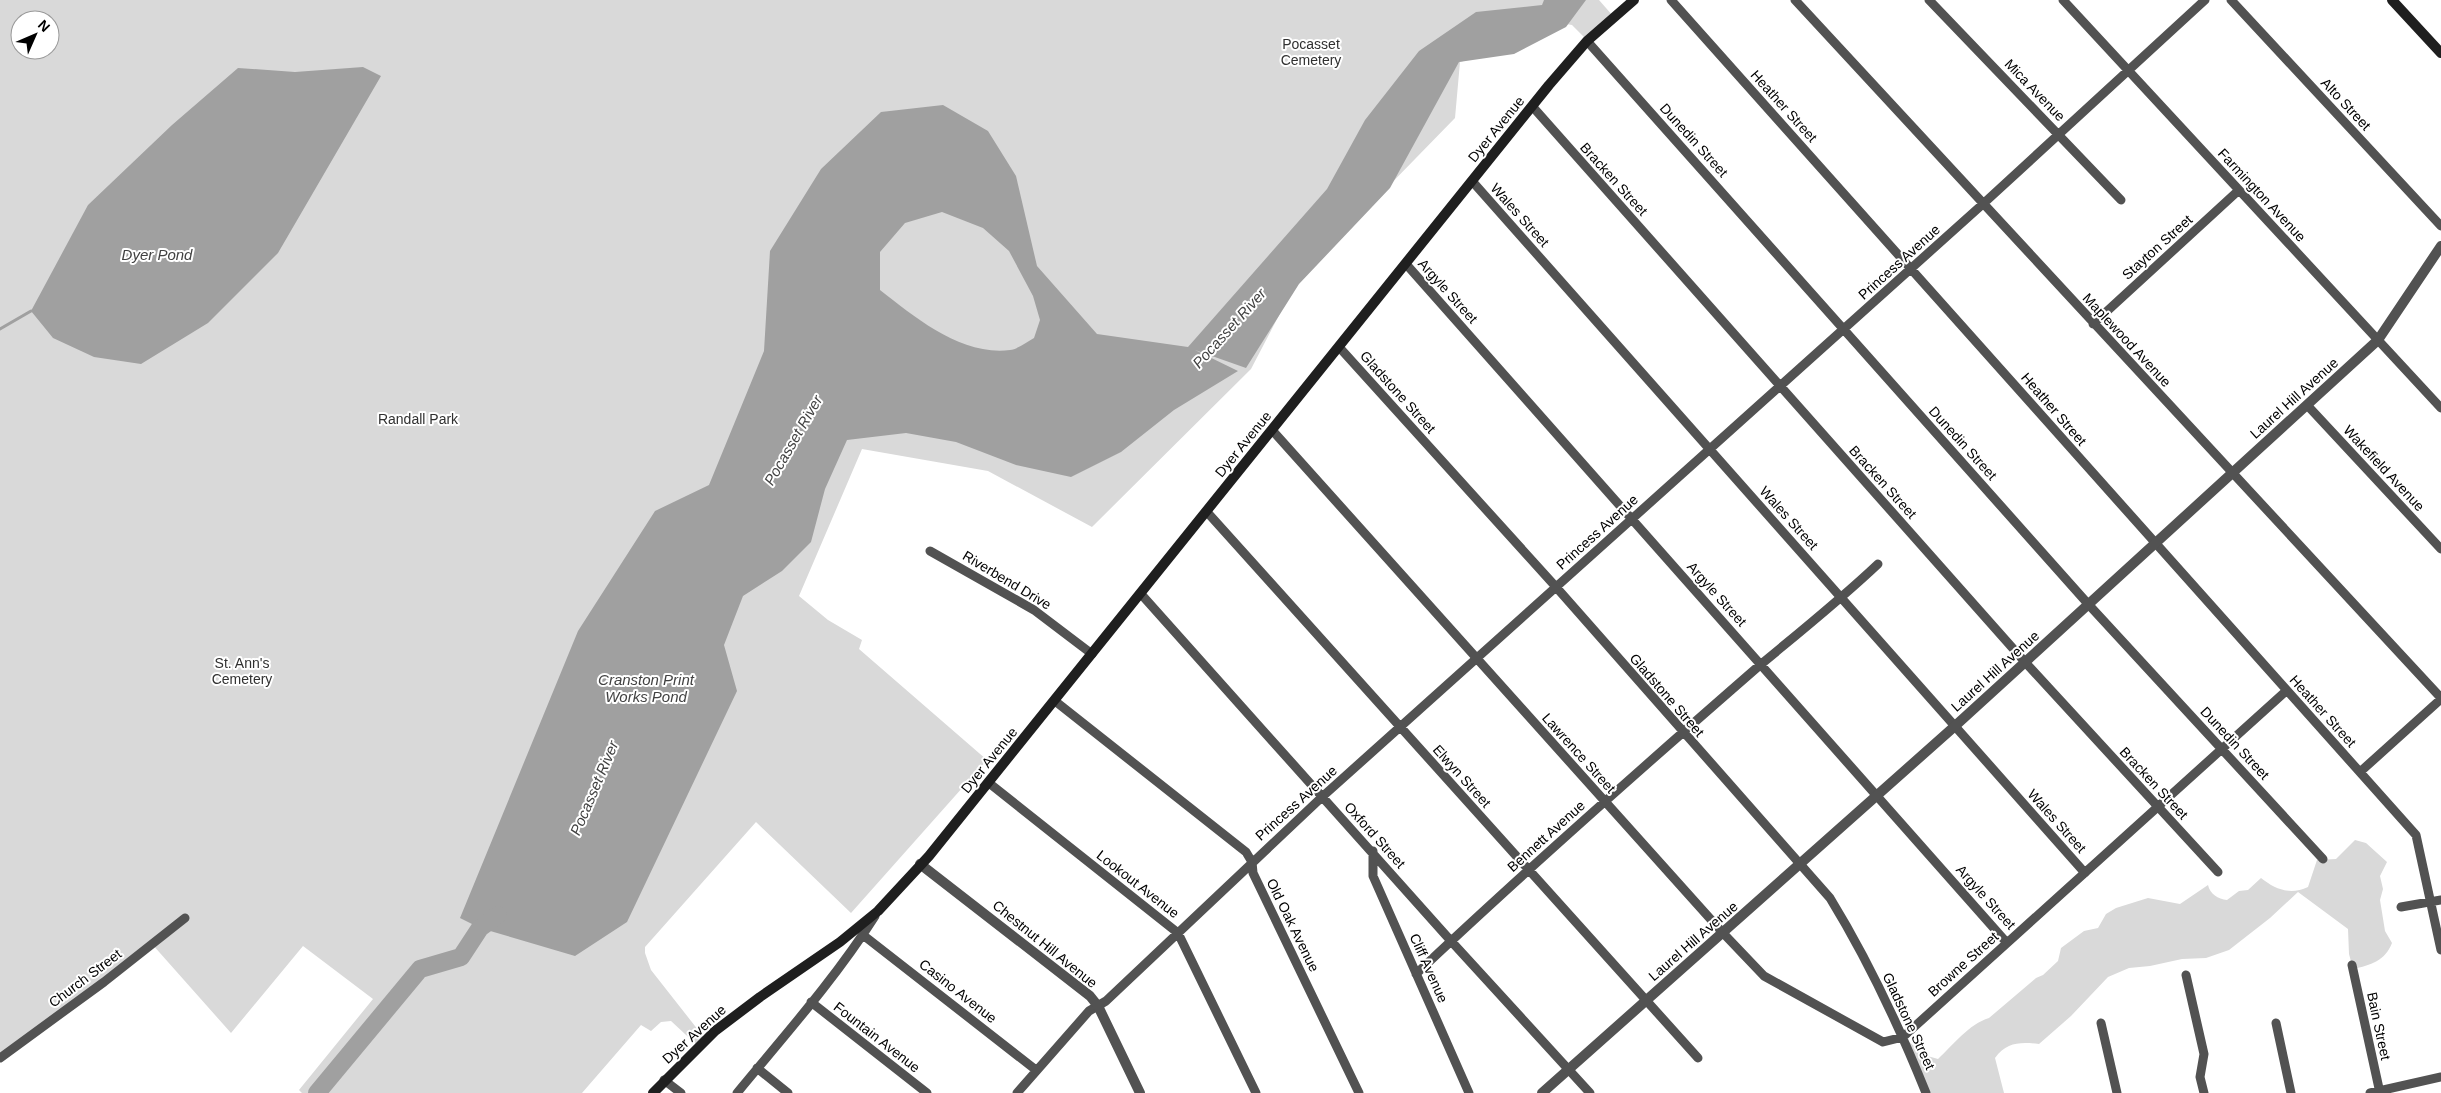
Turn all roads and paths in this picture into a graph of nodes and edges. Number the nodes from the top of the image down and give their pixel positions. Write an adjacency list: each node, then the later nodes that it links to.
1 (1634, 0): 9 (main road, Dyer Avenue)
2 (1671, 0): 21 (street, Heather Street)
3 (1795, 0): 17 (street, Maplewood Avenue)
4 (1929, 0): 13 (street, Mica Avenue)
5 (2063, 0): 11 (street, Farmington Avenue)
6 (2205, 0): 11 (street, Princess Avenue)
7 (2231, 0): 18 (street, Alto Street)
8 (2392, 0): 10 (main road)
9 (1587, 41): 12 (main road, Dyer Avenue); 23 (street, Dunedin Street)
10 (2441, 53)
11 (2129, 71): 13 (street, Princess Avenue); 15 (street, Farmington Avenue)
12 (1532, 106): 14 (main road, Dyer Avenue); 26 (street, Bracken Street)
13 (2059, 135): 16 (street, Mica Avenue); 17 (street, Princess Avenue)
14 (1472, 181): 20 (main road, Dyer Avenue); 30 (street, Wales Street)
15 (2239, 190): 22 (street, Stayton Street); 24 (street, Farmington Avenue)
16 (2120, 200)
17 (1984, 203): 21 (street, Princess Avenue); 22 (street, Maplewood Avenue)
18 (2441, 226)
19 (2441, 246): 24 (street, Laurel Hill Avenue)
20 (1406, 264): 25 (main road, Dyer Avenue); 33 (street, Argyle Street)
21 (1911, 269): 23 (street, Princess Avenue); 34 (street, Heather Street)
22 (2093, 324): 31 (street, Maplewood Avenue)
23 (1844, 329): 26 (street, Princess Avenue); 41 (street, Dunedin Street)
24 (2378, 340): 27 (street, Laurel Hill Avenue); 28 (street, Farmington Avenue)
25 (1339, 348): 29 (main road, Dyer Avenue); 38 (street, Gladstone Street)
26 (1780, 387): 30 (street, Princess Avenue); 44 (street, Bracken Street)
27 (2307, 405): 31 (street, Laurel Hill Avenue); 35 (street, Wakefield Avenue)
28 (2441, 408)
29 (1272, 430): 32 (main road, Dyer Avenue); 43 (street, Lawrence Street)
30 (1710, 450): 33 (street, Princess Avenue); 40 (street, Wales Street)
31 (2232, 473): 34 (street, Laurel Hill Avenue); 47 (street, Maplewood Avenue)
32 (1207, 512): 39 (main road, Dyer Avenue); 50 (street, Elwyn Street)
33 (1632, 520): 38 (street, Princess Avenue); 45 (street, Argyle Street)
34 (2155, 544): 41 (street, Laurel Hill Avenue); 46 (street, Heather Street)
35 (2441, 549)
36 (930, 551): 42 (street, Riverbend Drive)
37 (1878, 564): 40 (street, Bennett Avenue)
38 (1556, 587): 43 (street, Princess Avenue); 51 (street, Gladstone Street)
39 (1140, 594): 42 (main road, Dyer Avenue); 56 (street, Oxford Street)
40 (1842, 598): 45 (street, Bennett Avenue); 49 (street, Wales Street)
41 (2089, 605): 44 (street, Laurel Hill Avenue); 52 (street, Dunedin Street)
42 (1092, 654): 48 (main road, Dyer Avenue)
43 (1475, 657): 50 (street, Princess Avenue); 57 (street, Lawrence Street)
44 (2025, 662): 49 (street, Laurel Hill Avenue); 58 (street, Bracken Street)
45 (1761, 665): 51 (street, Bennett Avenue); 55 (street, Argyle Street)
46 (2286, 691): 52 (street, Browne Street); 53 (street, Heather Street)
47 (2441, 698): 53 (street)
48 (1055, 702): 54 (main road, Dyer Avenue); 61 (street, Old Oak Avenue)
49 (1955, 726): 55 (street, Laurel Hill Avenue); 66 (street, Wales Street)
50 (1400, 727): 56 (street, Princess Avenue); 64 (street, Elwyn Street)
51 (1683, 734): 57 (street, Bennett Avenue); 62 (street, Gladstone Street)
52 (2222, 750): 58 (street, Browne Street); 60 (street, Dunedin Street)
53 (2360, 772): 68 (street, Heather Street)
54 (989, 783): 63 (main road, Dyer Avenue); 72 (street, Lookout Avenue)
55 (1877, 795): 62 (street, Laurel Hill Avenue); 76 (street, Argyle Street)
56 (1322, 797): 59 (street, Oxford Street); 61 (street, Princess Avenue)
57 (1605, 802): 64 (street, Bennett Avenue); 73 (street, Lawrence Street)
58 (2158, 808): 65 (street, Bracken Street); 66 (street, Browne Street)
59 (1372, 852): 75 (street, Oxford Street); 79 (street, Cliff Avenue)
60 (2323, 859)
61 (1252, 862): 72 (street, Princess Avenue); 103 (street, Old Oak Avenue)
62 (1800, 863): 73 (street, Laurel Hill Avenue); 86 (street, Gladstone Street)
63 (920, 864): 70 (main road, Dyer Avenue); 83 (street, Chestnut Hill Avenue)
64 (1529, 870): 75 (street, Bennett Avenue); 81 (street, Elwyn Street)
65 (2218, 872)
66 (2085, 873): 76 (street, Browne Street)
67 (2441, 900): 68 (street)
68 (2430, 902): 69 (street); 77 (street)
69 (2401, 907)
70 (878, 911): 74 (street, Dyer Avenue); 93 (main road, Dyer Avenue)
71 (185, 918): 87 (street, Church Street)
72 (1178, 933): 83 (street, Princess Avenue); 102 (street, Lookout Avenue)
73 (1723, 934): 81 (street, Laurel Hill Avenue); 86 (street, Lawrence Street)
74 (863, 935): 82 (street, Dyer Avenue); 90 (street, Casino Avenue)
75 (1450, 941): 79 (street, Bennett Avenue); 91 (street, Oxford Street)
76 (2007, 943): 86 (street, Browne Street)
77 (2441, 950)
78 (2352, 966): 94 (street, Bain Street)
79 (1416, 974): 104 (street, Cliff Avenue)
80 (2186, 974): 109 (street)
81 (1646, 1001): 88 (street, Elwyn Street); 91 (street, Laurel Hill Avenue)
82 (811, 1002): 89 (street, Dyer Avenue); 99 (street, Fountain Avenue)
83 (1098, 1006): 90 (street, Princess Avenue); 101 (street, Chestnut Hill Avenue)
84 (2101, 1023): 108 (street)
85 (2276, 1023): 110 (street)
86 (1903, 1036): 107 (street, Gladstone Street)
87 (0, 1058)
88 (1698, 1058)
89 (757, 1068): 97 (street, Dyer Avenue); 98 (street)
90 (1036, 1070): 100 (street, Princess Avenue)
91 (1569, 1070): 105 (street, Laurel Hill Avenue); 106 (street, Oxford Street)
92 (2441, 1077): 94 (street)
93 (664, 1080): 95 (main road, Dyer Avenue); 96 (street)
94 (2376, 1092)
95 (653, 1093)
96 (682, 1093)
97 (737, 1093)
98 (788, 1093)
99 (927, 1093)
100 (1017, 1093)
101 (1140, 1093)
102 (1256, 1093)
103 (1359, 1093)
104 (1469, 1093)
105 (1542, 1093)
106 (1590, 1093)
107 (1926, 1093)
108 (2118, 1093)
109 (2204, 1093)
110 (2291, 1093)

